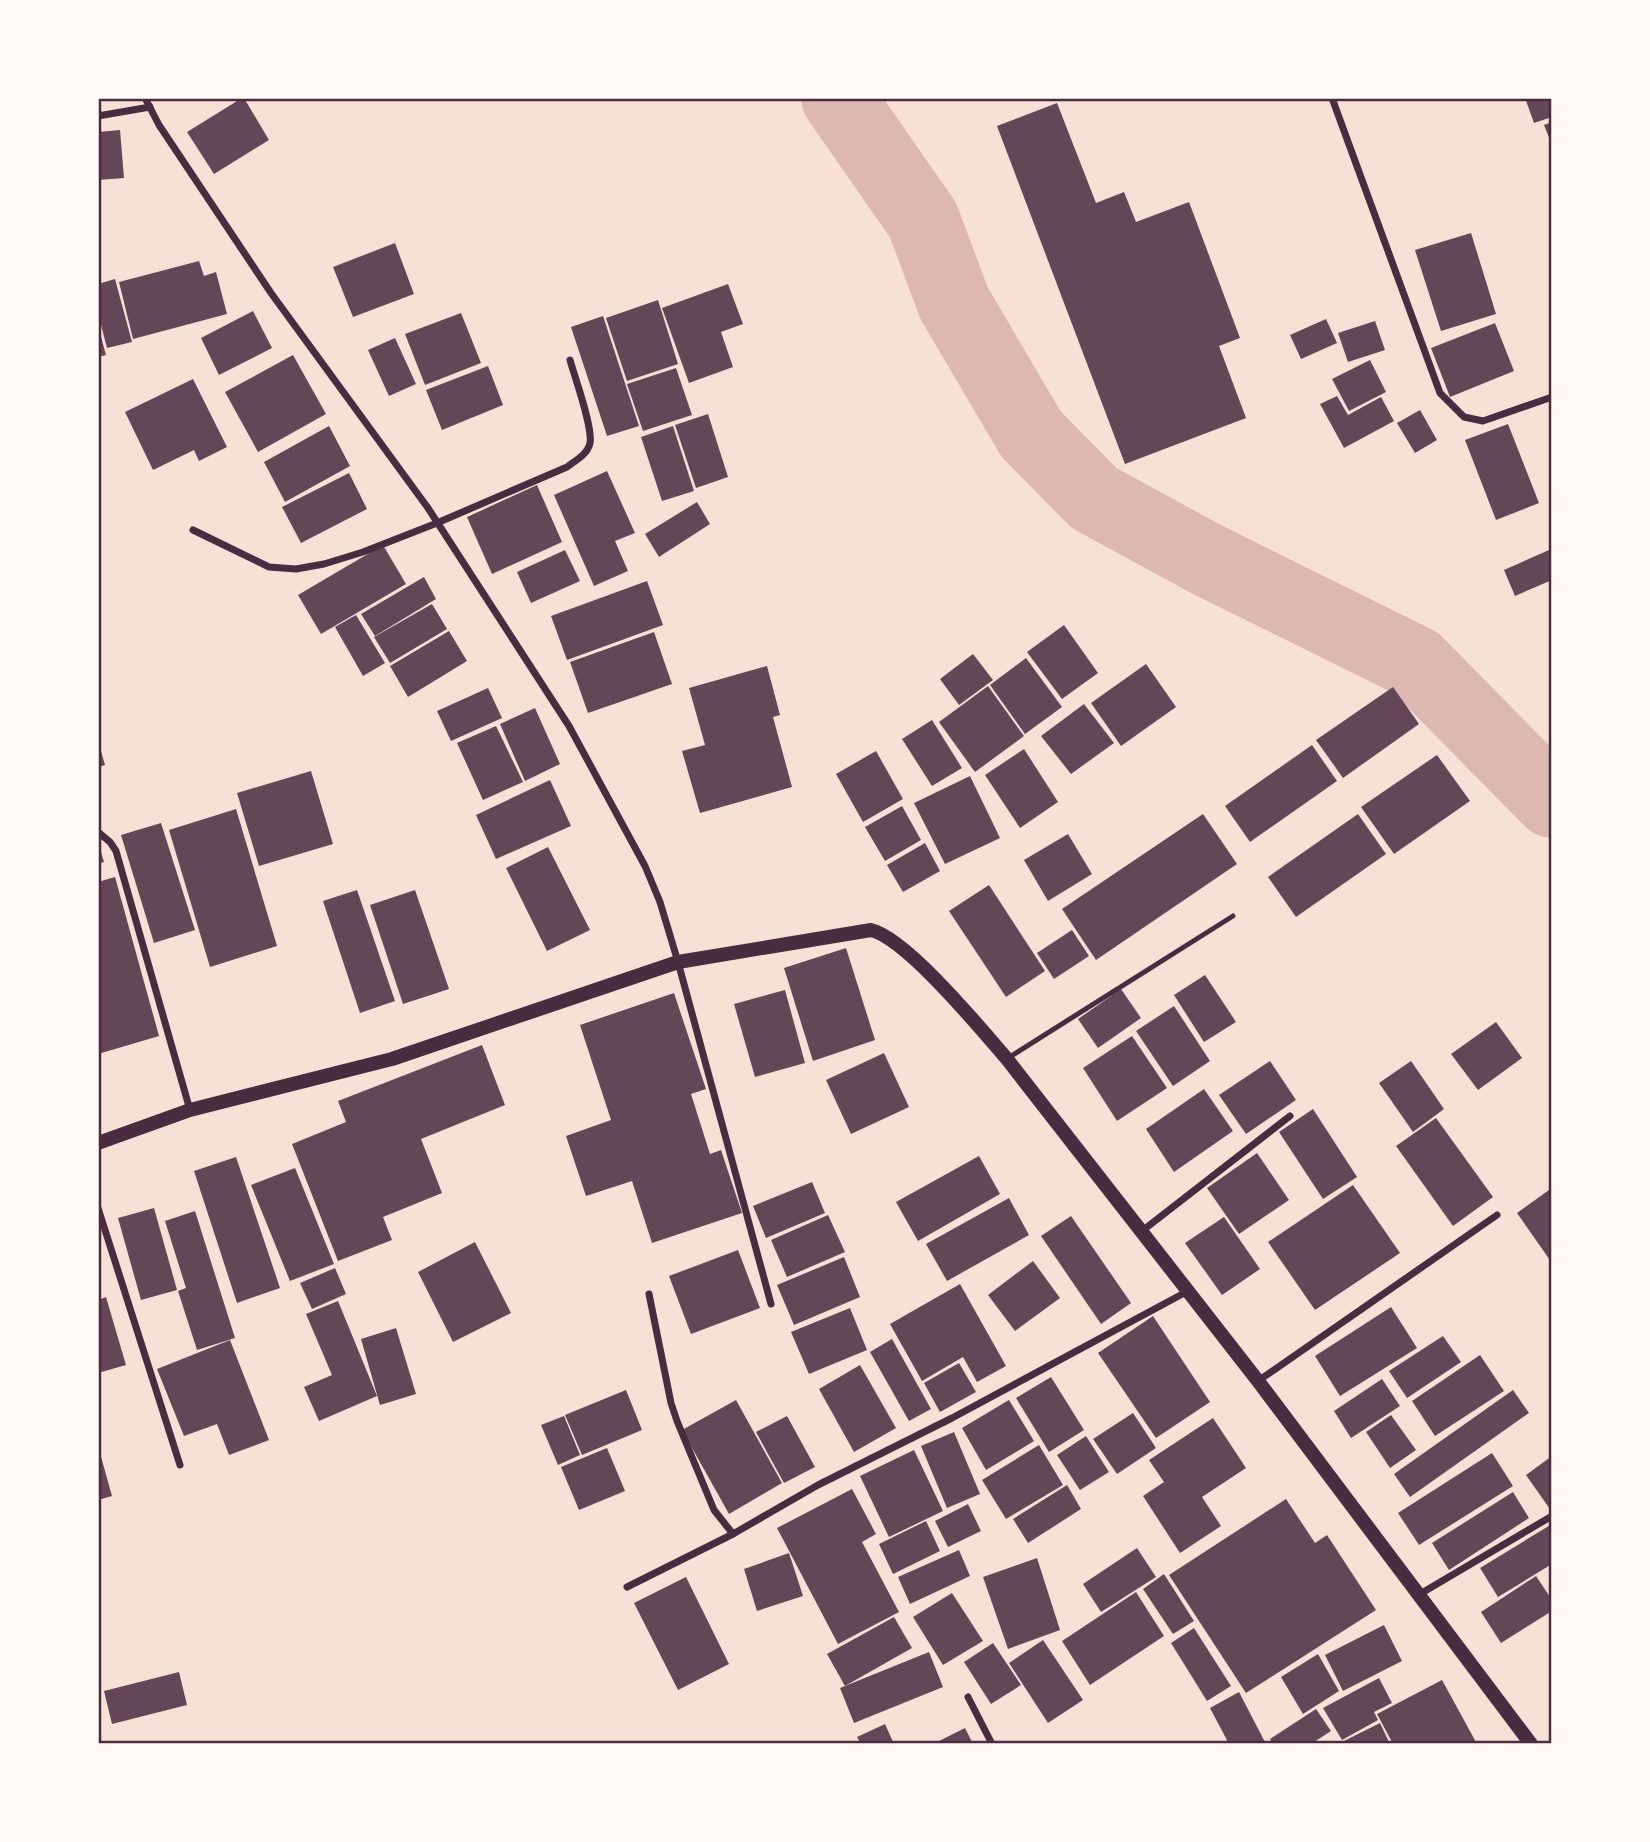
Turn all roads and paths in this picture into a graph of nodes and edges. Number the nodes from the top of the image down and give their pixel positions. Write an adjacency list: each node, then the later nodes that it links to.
1 (145, 98): 3 (street)
2 (1332, 98): 6 (street)
3 (150, 107): 4 (street); 7 (street)
4 (98, 117)
5 (570, 360): 7 (street)
6 (1552, 397)
7 (437, 523): 8 (street); 11 (street)
8 (193, 530)
9 (98, 832): 13 (street)
10 (1233, 916): 12 (lane)
11 (678, 962): 12 (main road); 13 (main road); 21 (street)
12 (1007, 1059): 18 (main road)
13 (190, 1110): 15 (main road)
14 (1290, 1116): 18 (street)
15 (98, 1143)
16 (98, 1208): 23 (street)
17 (1497, 1215): 22 (street)
18 (1141, 1232): 19 (main road)
19 (1189, 1291): 22 (main road); 25 (street)
20 (649, 1294): 25 (street)
21 (771, 1304)
22 (1258, 1381): 27 (main road)
23 (180, 1465)
24 (1552, 1516): 27 (street)
25 (733, 1534): 26 (street)
26 (627, 1587)
27 (1420, 1594): 30 (main road)
28 (968, 1697): 29 (street)
29 (992, 1744)
30 (1531, 1744)

